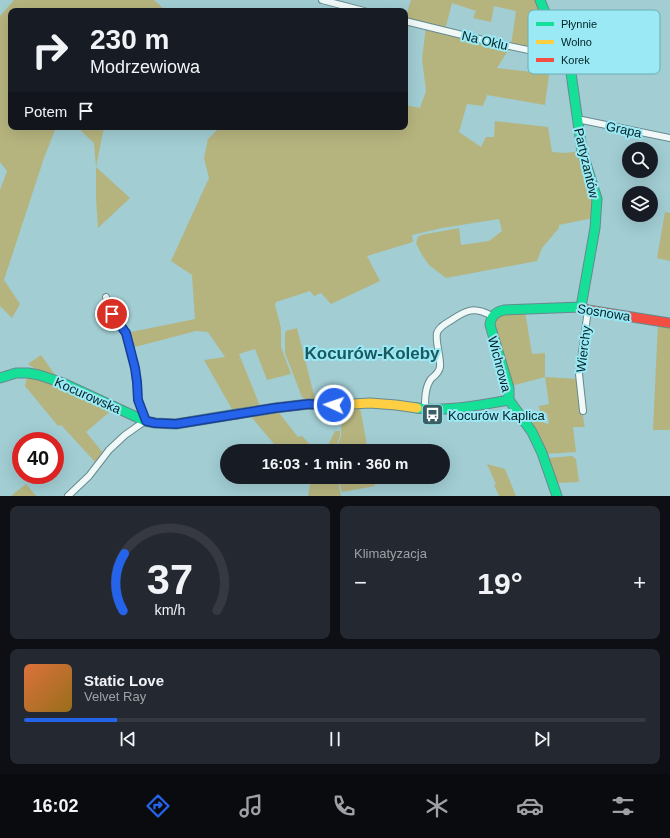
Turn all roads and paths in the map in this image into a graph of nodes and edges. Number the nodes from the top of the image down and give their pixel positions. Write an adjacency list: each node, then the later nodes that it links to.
1 (322, 0): 3 (street)
2 (540, 0): 4 (street, Partyzantów)
3 (353, 8)
4 (544, 10)
5 (408, 22): 6 (street, Na Oklu)
6 (528, 50)
7 (571, 74): 8 (street, Partyzantów)
8 (577, 119): 9 (street, Grapa); 11 (street, Partyzantów)
9 (670, 138)
10 (106, 297): 18 (street)
11 (585, 309): 12 (street, Sosnowa); 13 (street, Sosnowa); 17 (street, Wierchy)
12 (492, 316): 15 (street, Wichrowa); 16 (street)
13 (670, 323)
14 (0, 378): 18 (street, Kocurowska)
15 (509, 400): 16 (street, Kocurowska); 20 (street, Wichrowa)
16 (425, 408): 18 (street, Kocurowska)
17 (584, 411)
18 (146, 421): 19 (street)
19 (68, 496)
20 (557, 496)

